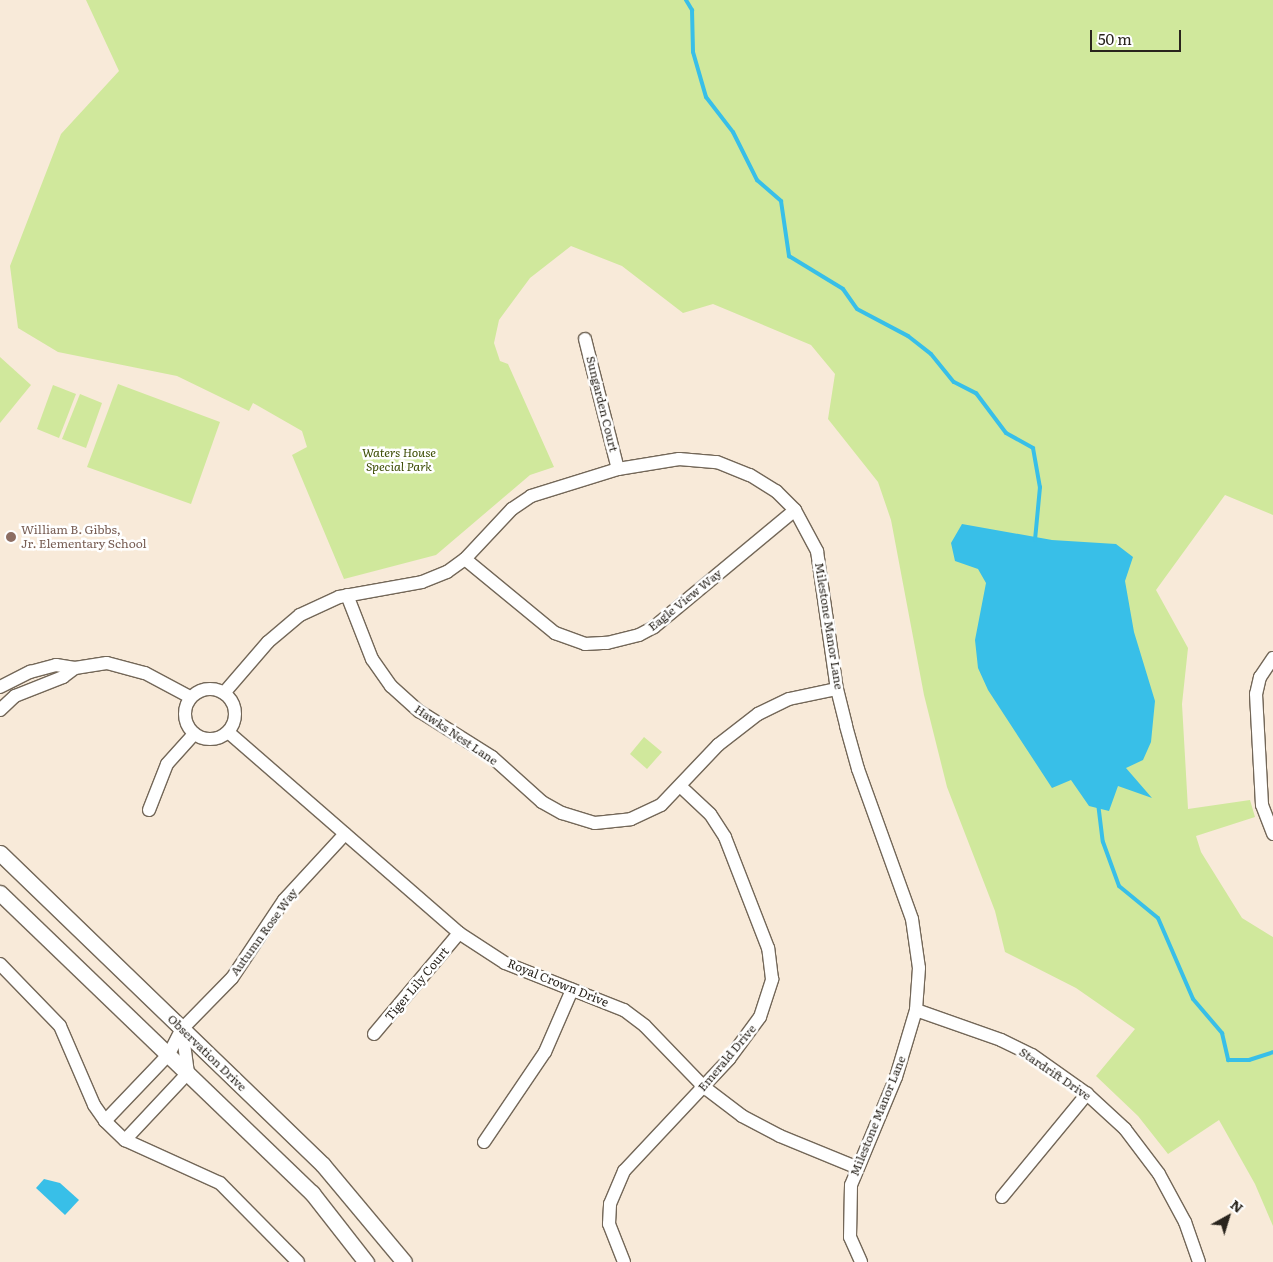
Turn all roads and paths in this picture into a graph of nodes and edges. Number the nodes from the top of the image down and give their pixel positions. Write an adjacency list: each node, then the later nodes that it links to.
1 (585, 338): 2 (street, Sungarden Court)
2 (618, 469): 3 (street, Milestone Manor Lane); 4 (street, Milestone Manor Lane)
3 (795, 510): 4 (street, Eagle View Way); 9 (street, Milestone Manor Lane)
4 (465, 559): 5 (street, Milestone Manor Lane)
5 (347, 595): 10 (street, Milestone Manor Lane); 16 (street, Hawks Nest Lane)
6 (1273, 658): 19 (street)
7 (75, 668): 8 (street); 11 (street); 12 (street)
8 (2, 681): 11 (street)
9 (837, 689): 16 (street, Hawks Nest Lane); 25 (street, Milestone Manor Lane)
10 (224, 693): 12 (street); 14 (street)
11 (15, 696): 13 (street)
12 (190, 697): 15 (street)
13 (0, 710)
14 (228, 732): 15 (street); 18 (street, Royal Crown Drive)
15 (194, 734): 17 (street)
16 (681, 787): 30 (street, Emerald Drive)
17 (149, 810)
18 (345, 834): 22 (street, Royal Crown Drive); 26 (street, Autumn Rose Way)
19 (1273, 834)
20 (0, 853): 26 (street, Observation Drive)
21 (0, 893): 28 (street)
22 (460, 934): 24 (street, Royal Crown Drive); 27 (street, Tiger Lily Court)
23 (0, 964): 32 (street)
24 (572, 990): 30 (street, Royal Crown Drive); 34 (street)
25 (916, 1010): 31 (street, Stardrift Drive); 35 (street, Milestone Manor Lane)
26 (182, 1029): 28 (street, Autumn Rose Way); 29 (street); 39 (street, Observation Drive)
27 (374, 1034)
28 (169, 1054): 29 (street); 32 (street, Autumn Rose Way)
29 (188, 1073): 33 (street); 38 (street)
30 (704, 1086): 35 (street, Royal Crown Drive); 40 (street, Emerald Drive)
31 (1087, 1094): 36 (street); 42 (street, Stardrift Drive)
32 (105, 1121): 33 (street)
33 (126, 1140): 37 (street)
34 (484, 1142)
35 (858, 1168): 41 (street, Milestone Manor Lane)
36 (1002, 1197)
37 (298, 1262)
38 (366, 1262)
39 (404, 1262)
40 (624, 1262)
41 (860, 1262)
42 (1200, 1262)

